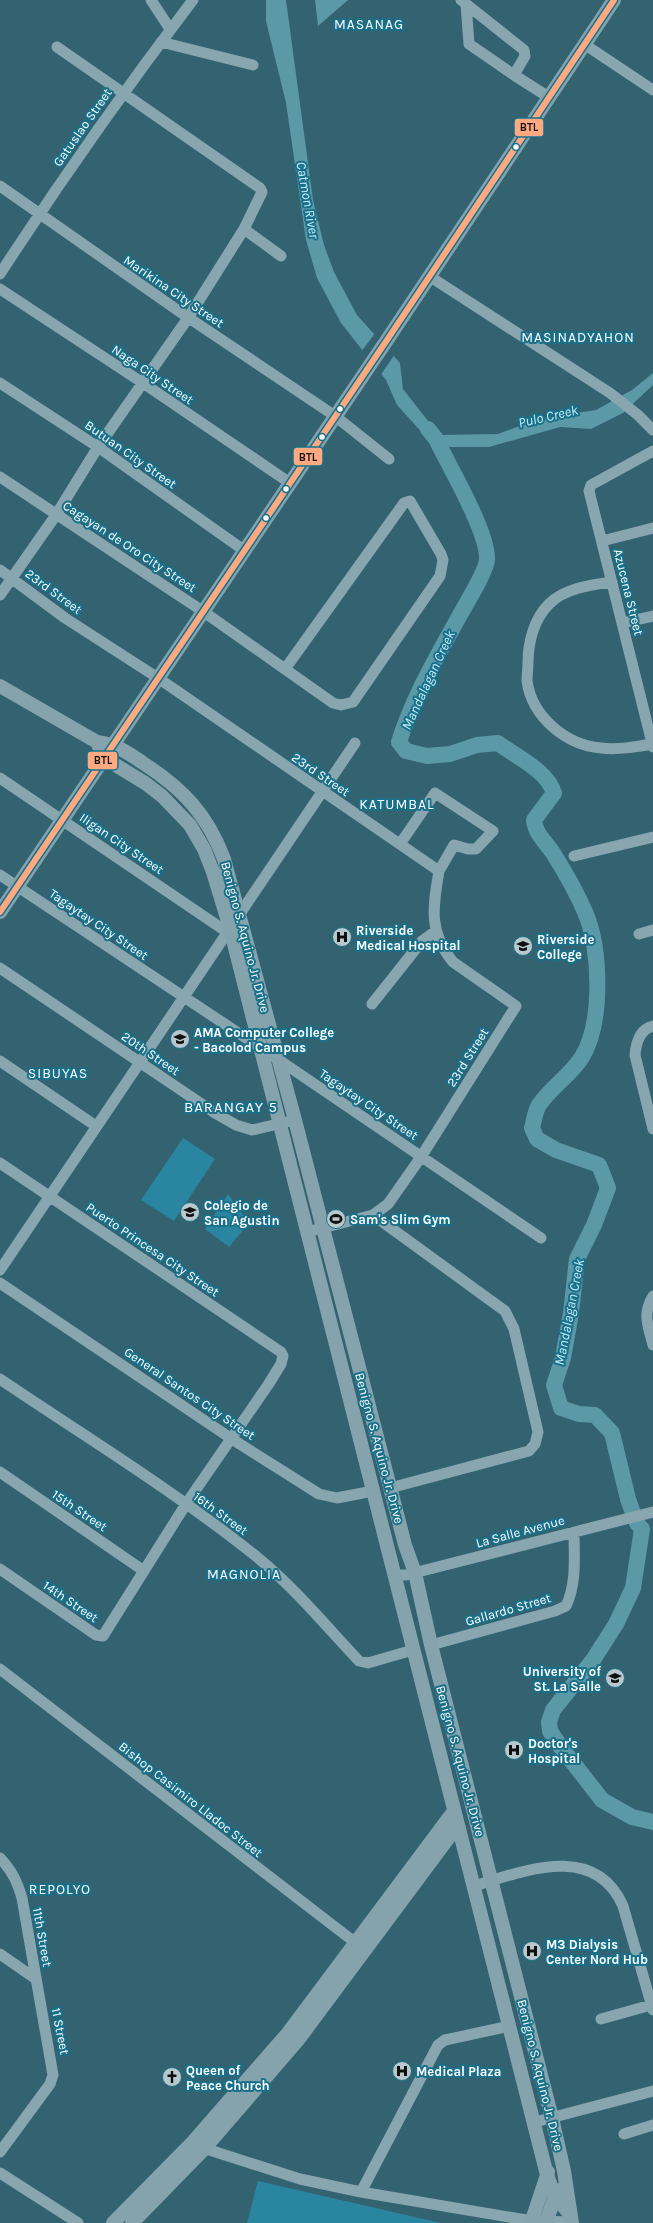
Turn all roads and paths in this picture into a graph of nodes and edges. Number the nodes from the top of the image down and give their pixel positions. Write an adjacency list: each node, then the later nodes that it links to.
1 (151, 0): 5 (street)
2 (193, 0): 5 (street, Gatuslao Street)
3 (614, 0): 7 (main road)
4 (464, 2): 10 (street); 10 (street)
5 (170, 29): 6 (street, Gatuslao Street)
6 (161, 42): 9 (street); 12 (street, Gatuslao Street)
7 (584, 44): 11 (street); 13 (main road)
8 (56, 47): 12 (street)
9 (253, 65)
10 (514, 75): 13 (street)
11 (653, 90)
12 (122, 94): 15 (street, Gatuslao Street); 16 (street)
13 (550, 98): 19 (main road)
14 (0, 186): 15 (street, Marikina City Street)
15 (38, 215): 18 (street, Gatuslao Street); 21 (street, Marikina City Street)
16 (244, 229): 17 (street); 21 (street)
17 (281, 256)
18 (0, 274)
19 (429, 276): 24 (main road); 25 (street)
20 (0, 290): 23 (street, Naga City Street)
21 (188, 318): 23 (street); 24 (street, Marikina City Street)
22 (0, 383): 26 (street, Butuan City Street)
23 (143, 383): 26 (street); 30 (street, Naga City Street)
24 (335, 416): 28 (street, Marikina City Street); 30 (main road)
25 (653, 430)
26 (98, 447): 31 (street); 34 (street, Butuan City Street)
27 (653, 451): 33 (street, Azucena Street)
28 (389, 459)
29 (0, 477): 31 (street, Cagayan de Oro City Street)
30 (290, 484): 34 (main road)
31 (56, 514): 36 (street); 39 (street, Cagayan de Oro City Street)
32 (653, 528): 33 (street)
33 (602, 541): 37 (street, Azucena Street)
34 (245, 551): 39 (main road)
35 (0, 570): 36 (street, 23rd Street)
36 (12, 578): 38 (street); 43 (street, 23rd Street)
37 (612, 582): 41 (street, Azucena Street); 49 (street)
38 (0, 595)
39 (204, 612): 42 (street, Cagayan de Oro City Street); 43 (main road)
40 (653, 616): 41 (street)
41 (622, 623): 45 (street, Azucena Street)
42 (285, 669): 42 (street, Cagayan de Oro City Street)
43 (158, 678): 48 (main road); 52 (street, 23rd Street)
44 (0, 686): 46 (main road, Benigno S. Aquino Jr. Drive)
45 (651, 729): 49 (street, Azucena Street)
46 (97, 742): 48 (main road, Benigno S. Aquino Jr. Drive); 50 (main road)
47 (355, 743): 52 (street)
48 (114, 744): 50 (main road); 61 (main road, Benigno S. Aquino Jr. Drive)
49 (653, 745)
50 (104, 758): 53 (main road); 62 (main road, Benigno S. Aquino Jr. Drive)
51 (0, 778): 53 (street, Iligan City Street)
52 (322, 792): 55 (street, 23rd Street); 61 (street)
53 (62, 819): 59 (main road); 62 (street, Iligan City Street)
54 (653, 837): 56 (street)
55 (400, 844): 57 (street, 23rd Street); 57 (street)
56 (574, 856)
57 (439, 870): 64 (street, 23rd Street)
58 (0, 875): 59 (street, Tagaytay City Street)
59 (17, 886): 60 (main road); 67 (street, Tagaytay City Street)
60 (0, 912)
61 (240, 913): 62 (street); 71 (main road, Benigno S. Aquino Jr. Drive)
62 (228, 930): 67 (street); 70 (main road, Benigno S. Aquino Jr. Drive)
63 (653, 930): 65 (street)
64 (436, 931): 68 (street); 78 (street, 23rd Street)
65 (639, 934)
66 (0, 968): 73 (street, 20th Street)
67 (183, 998): 70 (street, Tagaytay City Street); 73 (street)
68 (372, 1004)
69 (653, 1026): 77 (street)
70 (260, 1047): 71 (street, Tagaytay City Street); 75 (main road, Benigno S. Aquino Jr. Drive)
71 (279, 1060): 74 (main road, Benigno S. Aquino Jr. Drive); 78 (street, Tagaytay City Street)
72 (0, 1061): 76 (street)
73 (140, 1062): 75 (street, 20th Street); 76 (street)
74 (295, 1120): 75 (street, 20th Street); 82 (main road, Benigno S. Aquino Jr. Drive)
75 (279, 1123): 83 (main road, Benigno S. Aquino Jr. Drive)
76 (96, 1126): 80 (street)
77 (653, 1129)
78 (421, 1157): 81 (street, 23rd Street); 84 (street, Tagaytay City Street)
79 (0, 1163): 80 (street, Puerto Princesa City Street)
80 (50, 1196): 85 (street); 93 (street, Puerto Princesa City Street)
81 (373, 1215): 82 (street); 96 (street)
82 (323, 1228): 83 (street); 88 (main road, Benigno S. Aquino Jr. Drive)
83 (307, 1232): 89 (main road, Benigno S. Aquino Jr. Drive)
84 (541, 1238)
85 (0, 1270)
86 (0, 1283): 93 (street, General Santos City Street)
87 (653, 1296): 90 (street)
88 (345, 1312): 89 (main road); 92 (main road, Benigno S. Aquino Jr. Drive)
89 (328, 1316): 94 (main road, Benigno S. Aquino Jr. Drive)
90 (653, 1345)
91 (0, 1379): 98 (street, 16th Street)
92 (376, 1436): 94 (main road); 96 (main road, Benigno S. Aquino Jr. Drive)
93 (232, 1438): 97 (street, General Santos City Street); 98 (street)
94 (360, 1440): 97 (main road, Benigno S. Aquino Jr. Drive)
95 (0, 1472): 102 (street, 15th Street)
96 (390, 1488): 103 (main road, Benigno S. Aquino Jr. Drive)
97 (373, 1491): 104 (main road, Benigno S. Aquino Jr. Drive)
98 (186, 1504): 102 (street); 106 (street, 16th Street)
99 (653, 1512): 100 (street, La Salle Avenue)
100 (574, 1532): 103 (street, La Salle Avenue); 105 (street, Gallardo Street)
101 (0, 1569): 102 (street, 14th Street)
102 (144, 1571)
103 (415, 1573): 104 (street, La Salle Avenue); 105 (main road, Benigno S. Aquino Jr. Drive)
104 (394, 1575): 106 (main road, Benigno S. Aquino Jr. Drive)
105 (431, 1645): 110 (main road, Benigno S. Aquino Jr. Drive)
106 (413, 1650): 108 (main road, Benigno S. Aquino Jr. Drive)
107 (0, 1669): 114 (street, Bishop Casimiro Lladoc Street)
108 (456, 1818): 111 (main road, Benigno S. Aquino Jr. Drive); 114 (main road)
109 (0, 1858): 116 (street, 11th Street)
110 (492, 1881): 111 (street); 112 (main road, Benigno S. Aquino Jr. Drive); 117 (street)
111 (474, 1886): 113 (main road, Benigno S. Aquino Jr. Drive)
112 (505, 1929): 113 (main road); 121 (main road, Benigno S. Aquino Jr. Drive)
113 (486, 1934): 119 (main road, Benigno S. Aquino Jr. Drive)
114 (361, 1947): 125 (main road); 127 (main road)
115 (0, 1954): 116 (street)
116 (36, 1979): 128 (street, 11 Street)
117 (652, 2008): 118 (street)
118 (601, 2019)
119 (510, 2026): 122 (main road, Benigno S. Aquino Jr. Drive); 132 (street)
120 (653, 2091): 121 (street)
121 (552, 2118): 122 (street); 126 (main road, Benigno S. Aquino Jr. Drive)
122 (535, 2122): 131 (main road, Benigno S. Aquino Jr. Drive)
123 (653, 2125): 124 (street)
124 (624, 2134)
125 (191, 2144): 127 (street); 137 (main road)
126 (558, 2144): 129 (main road, Benigno S. Aquino Jr. Drive); 131 (main road)
127 (204, 2149): 132 (street); 138 (main road)
128 (0, 2152)
129 (564, 2171): 133 (main road); 134 (main road, Benigno S. Aquino Jr. Drive)
130 (0, 2173): 136 (street)
131 (547, 2175): 133 (main road, Benigno S. Aquino Jr. Drive); 135 (main road)
132 (361, 2192): 135 (street)
133 (555, 2197): 134 (main road, Benigno S. Aquino Jr. Drive); 139 (main road)
134 (571, 2220): 139 (street)
135 (532, 2222): 139 (street)
136 (78, 2223)
137 (113, 2223)
138 (132, 2223)
139 (546, 2223)

